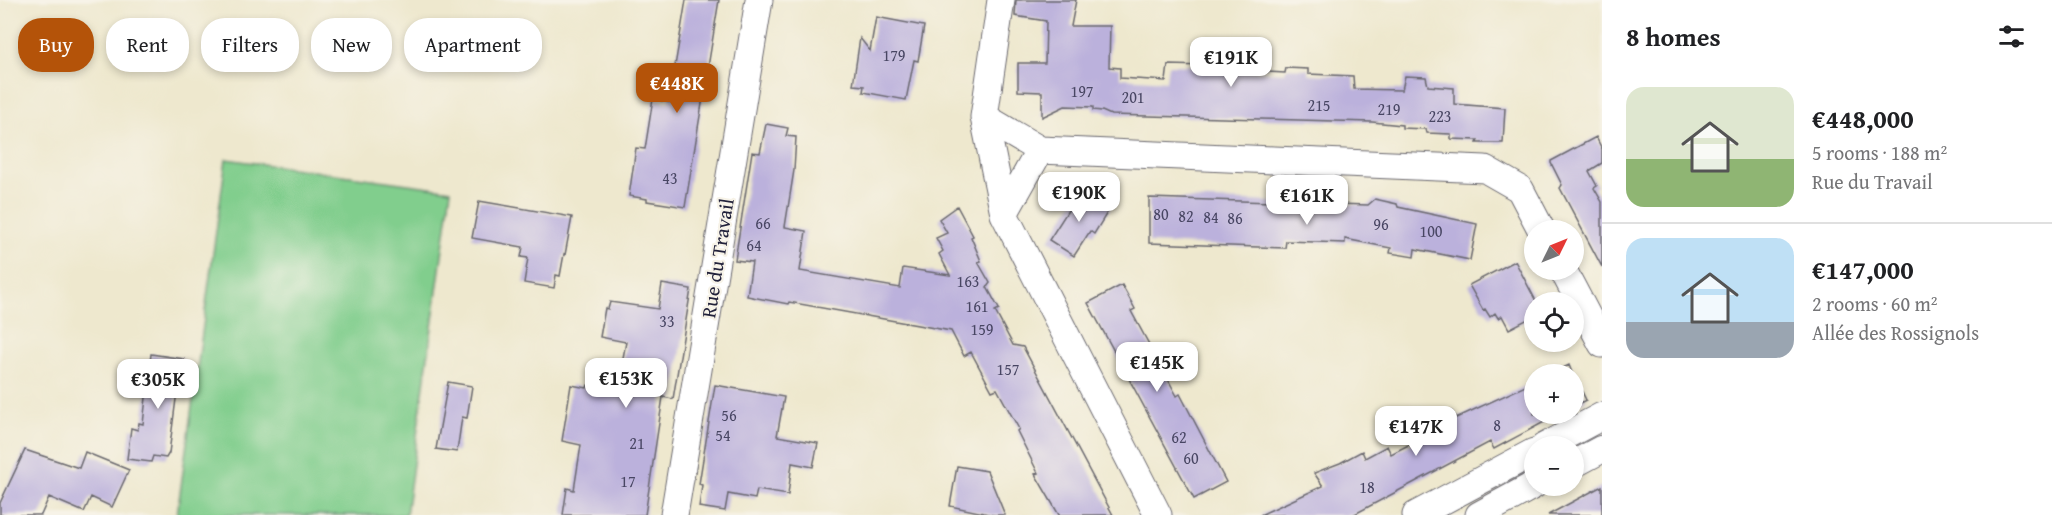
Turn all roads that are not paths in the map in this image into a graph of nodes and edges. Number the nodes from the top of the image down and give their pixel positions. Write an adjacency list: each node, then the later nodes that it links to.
1 (759, 0): 15 (street, Rue du Travail)
2 (1001, 0): 3 (street)
3 (984, 117): 4 (street); 5 (street)
4 (1040, 150): 5 (street); 6 (street)
5 (1004, 214): 16 (street)
6 (1536, 220)
7 (1568, 280): 8 (street)
8 (1602, 344)
9 (1602, 416): 10 (street)
10 (1565, 436)
11 (1602, 449): 13 (street)
12 (1524, 457): 17 (street)
13 (1584, 459)
14 (1524, 490): 18 (street)
15 (675, 515)
16 (1158, 515)
17 (1416, 515)
18 (1479, 515)

